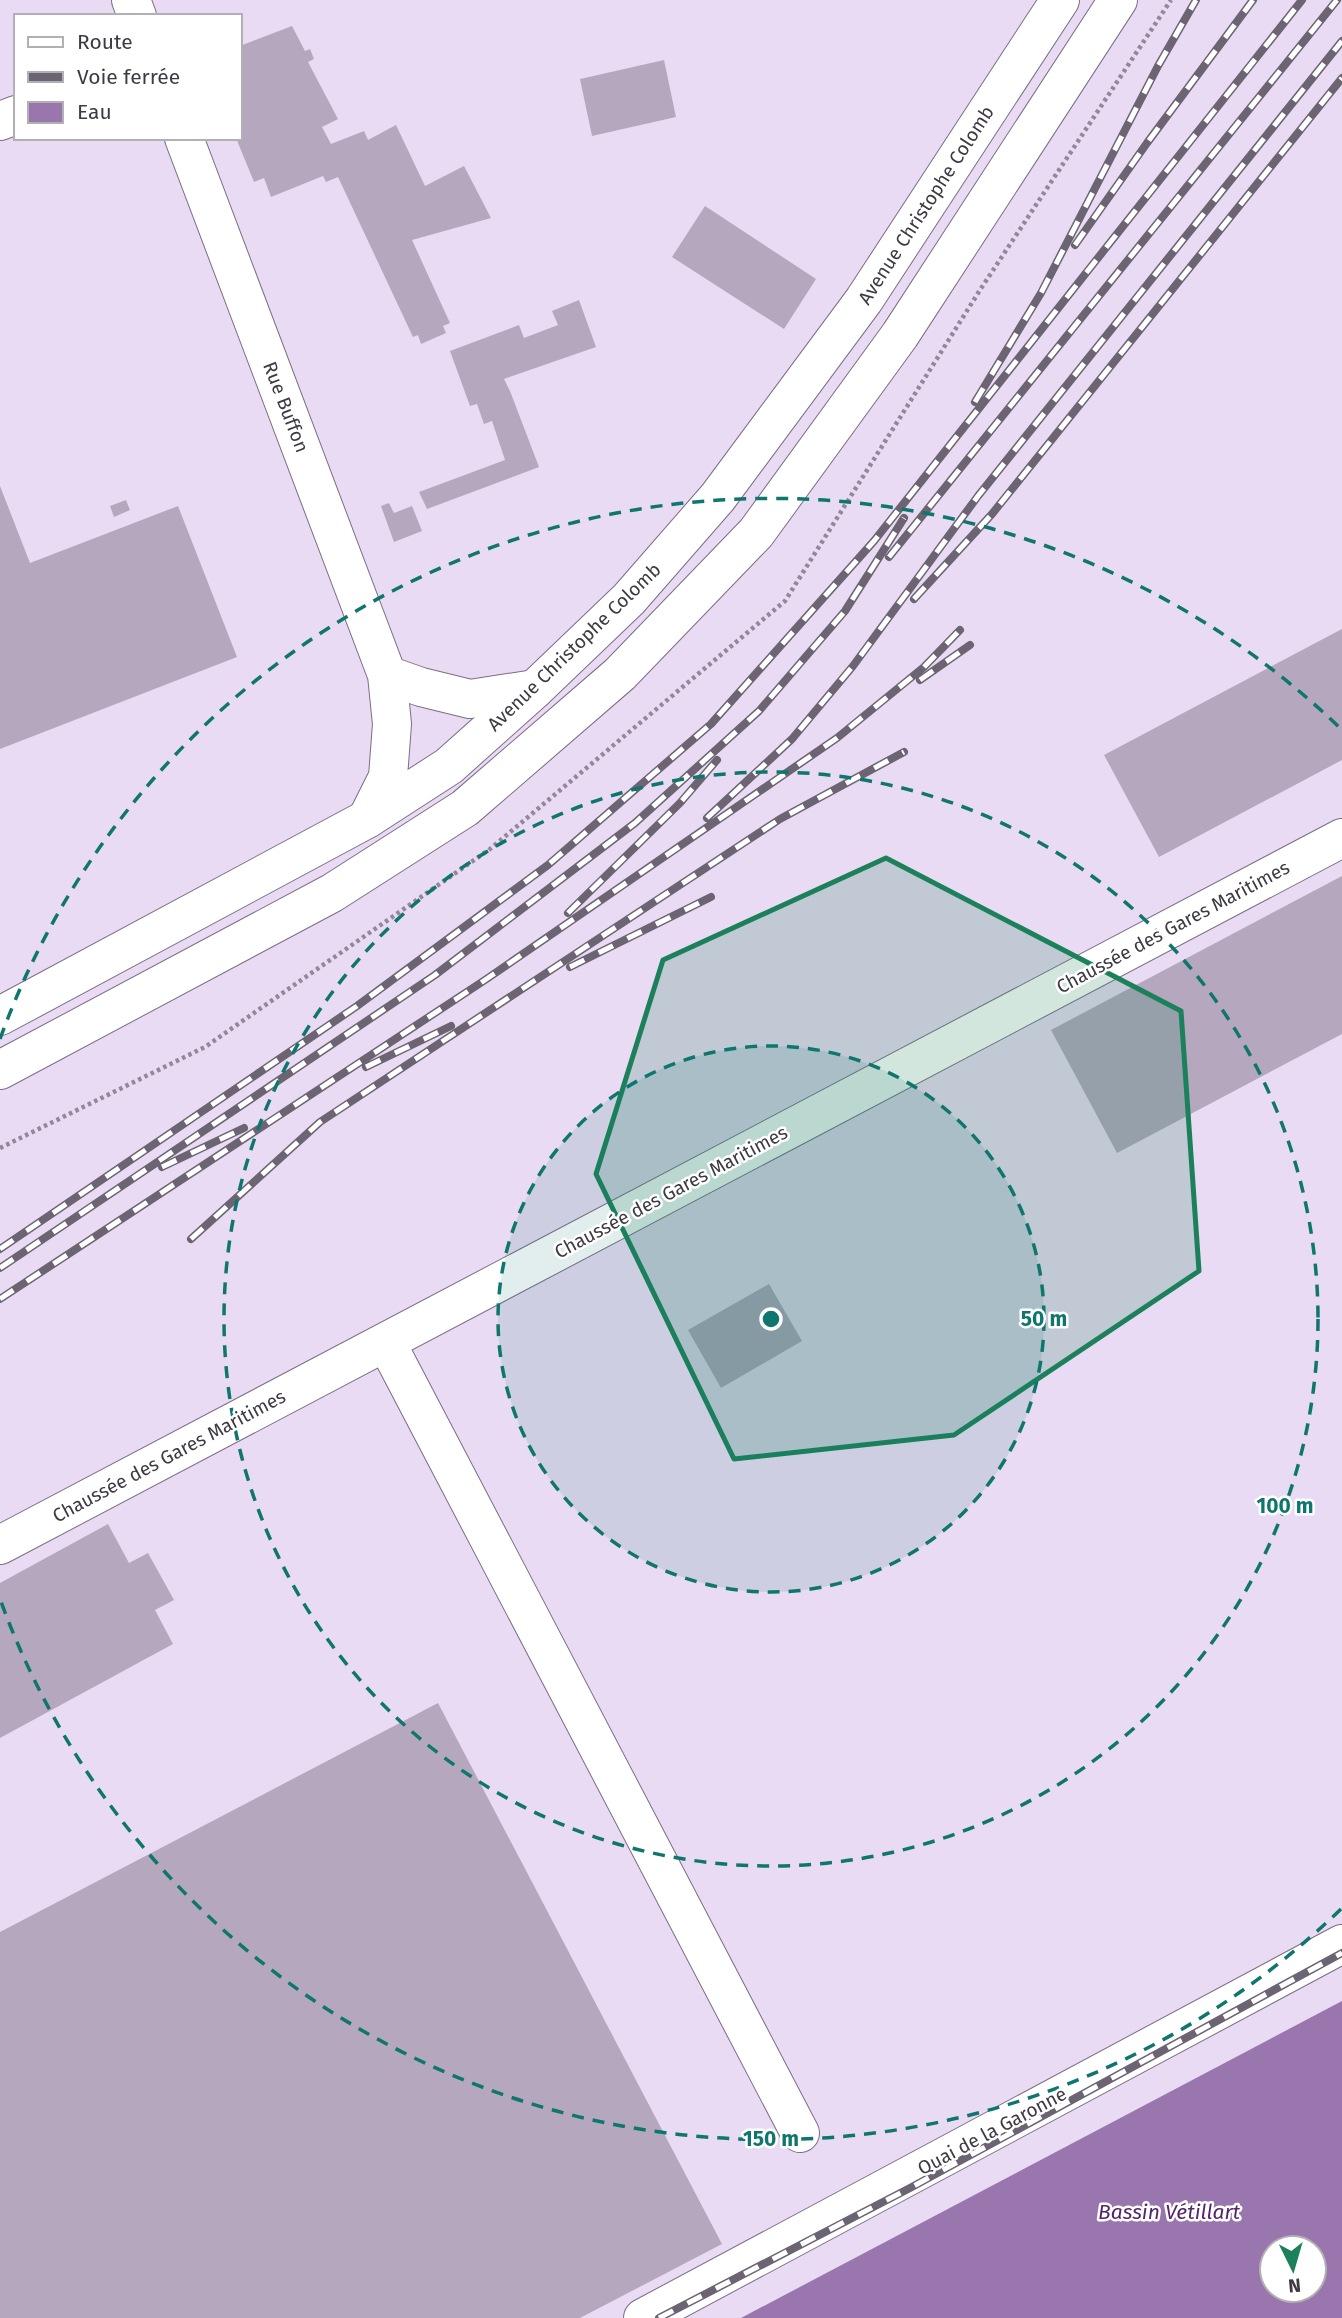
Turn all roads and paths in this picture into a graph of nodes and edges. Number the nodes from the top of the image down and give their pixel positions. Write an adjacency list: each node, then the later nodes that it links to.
1 (1060, 0): 5 (main road, Avenue Christophe Colomb)
2 (1118, 0): 9 (main road)
3 (185, 140): 4 (main road, Rue Buffon)
4 (387, 675): 5 (main road); 6 (main road, Rue Buffon)
5 (535, 689): 6 (main road, Avenue Christophe Colomb)
6 (367, 819): 8 (main road, Avenue Christophe Colomb)
7 (1342, 838): 10 (main road, Chaussée des Gares Maritimes)
8 (0, 1016)
9 (0, 1070)
10 (386, 1342): 11 (main road, Chaussée des Gares Maritimes); 13 (main road)
11 (0, 1545)
12 (1342, 1944): 14 (main road, Quai de la Garonne)
13 (800, 2133)
14 (643, 2318)

